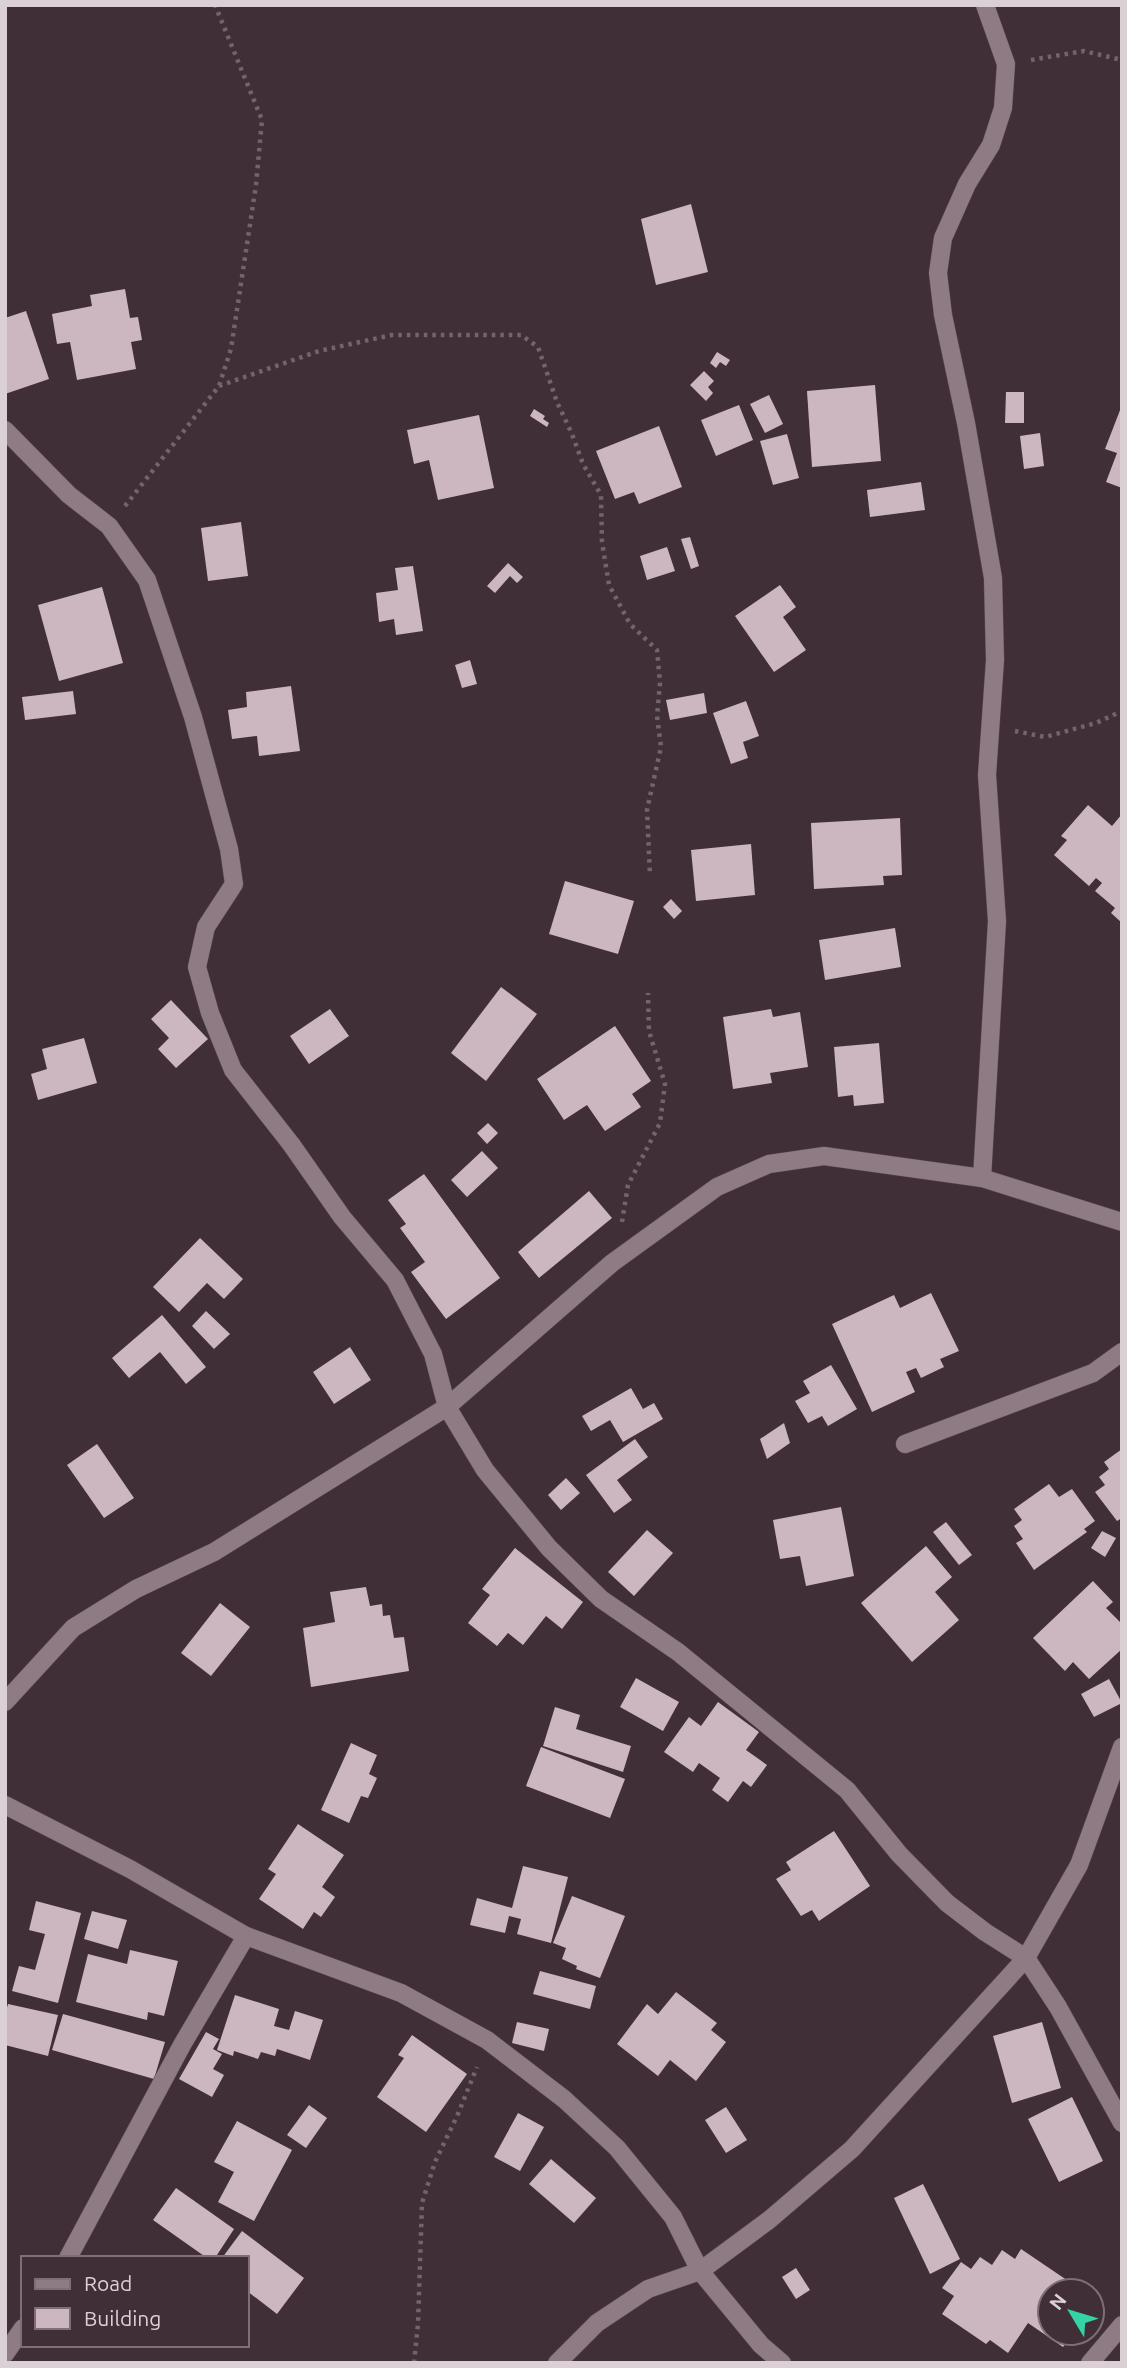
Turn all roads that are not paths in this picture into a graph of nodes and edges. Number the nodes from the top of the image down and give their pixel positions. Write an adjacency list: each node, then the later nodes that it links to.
1 (985, 5): 3 (street)
2 (5, 430): 6 (street)
3 (982, 1178): 4 (street); 6 (street)
4 (1122, 1222)
5 (1122, 1352): 7 (street)
6 (447, 1407): 8 (street); 12 (street)
7 (905, 1444)
8 (5, 1702)
9 (1122, 1747): 12 (street)
10 (5, 1805): 11 (street)
11 (246, 1936): 14 (street); 15 (street)
12 (1026, 1958): 13 (street); 15 (street)
13 (1122, 2123)
14 (69, 2256)
15 (700, 2271): 19 (street); 20 (street)
16 (1122, 2325): 21 (street)
17 (21, 2331): 18 (street)
18 (5, 2354)
19 (557, 2363)
20 (782, 2363)
21 (1090, 2363)

